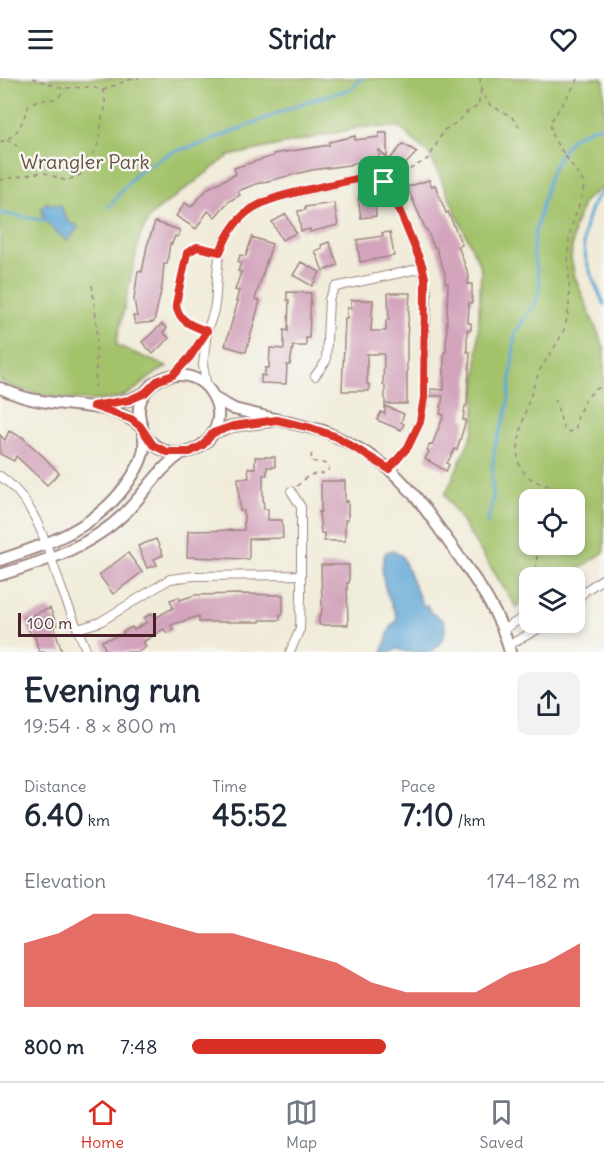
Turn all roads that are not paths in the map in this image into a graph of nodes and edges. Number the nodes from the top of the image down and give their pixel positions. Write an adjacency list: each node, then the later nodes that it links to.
1 (220, 252): 2 (street); 3 (street); 3 (lane)
2 (423, 268): 5 (street); 15 (street)
3 (207, 331): 4 (street); 6 (street)
4 (173, 375): 6 (street); 8 (street)
5 (315, 376)
6 (207, 387): 9 (street)
7 (0, 388): 10 (street)
8 (145, 393): 10 (street); 12 (street)
9 (214, 398): 11 (street); 13 (street)
10 (93, 406): 12 (street)
11 (277, 420): 13 (street); 15 (street)
12 (142, 430): 14 (street); 18 (street)
13 (213, 433): 14 (street)
14 (182, 453): 19 (street)
15 (389, 469): 27 (street)
16 (0, 476): 18 (street)
17 (291, 491): 22 (street)
18 (46, 544): 19 (street); 20 (street)
19 (52, 559): 21 (street); 26 (street)
20 (0, 560)
21 (0, 575)
22 (301, 575): 26 (street); 31 (street)
23 (604, 578): 24 (street)
24 (585, 591)
25 (519, 620): 27 (street)
26 (78, 629): 30 (street)
27 (503, 630): 29 (street)
28 (534, 633): 29 (street)
29 (509, 649)
30 (87, 652)
31 (290, 652)

